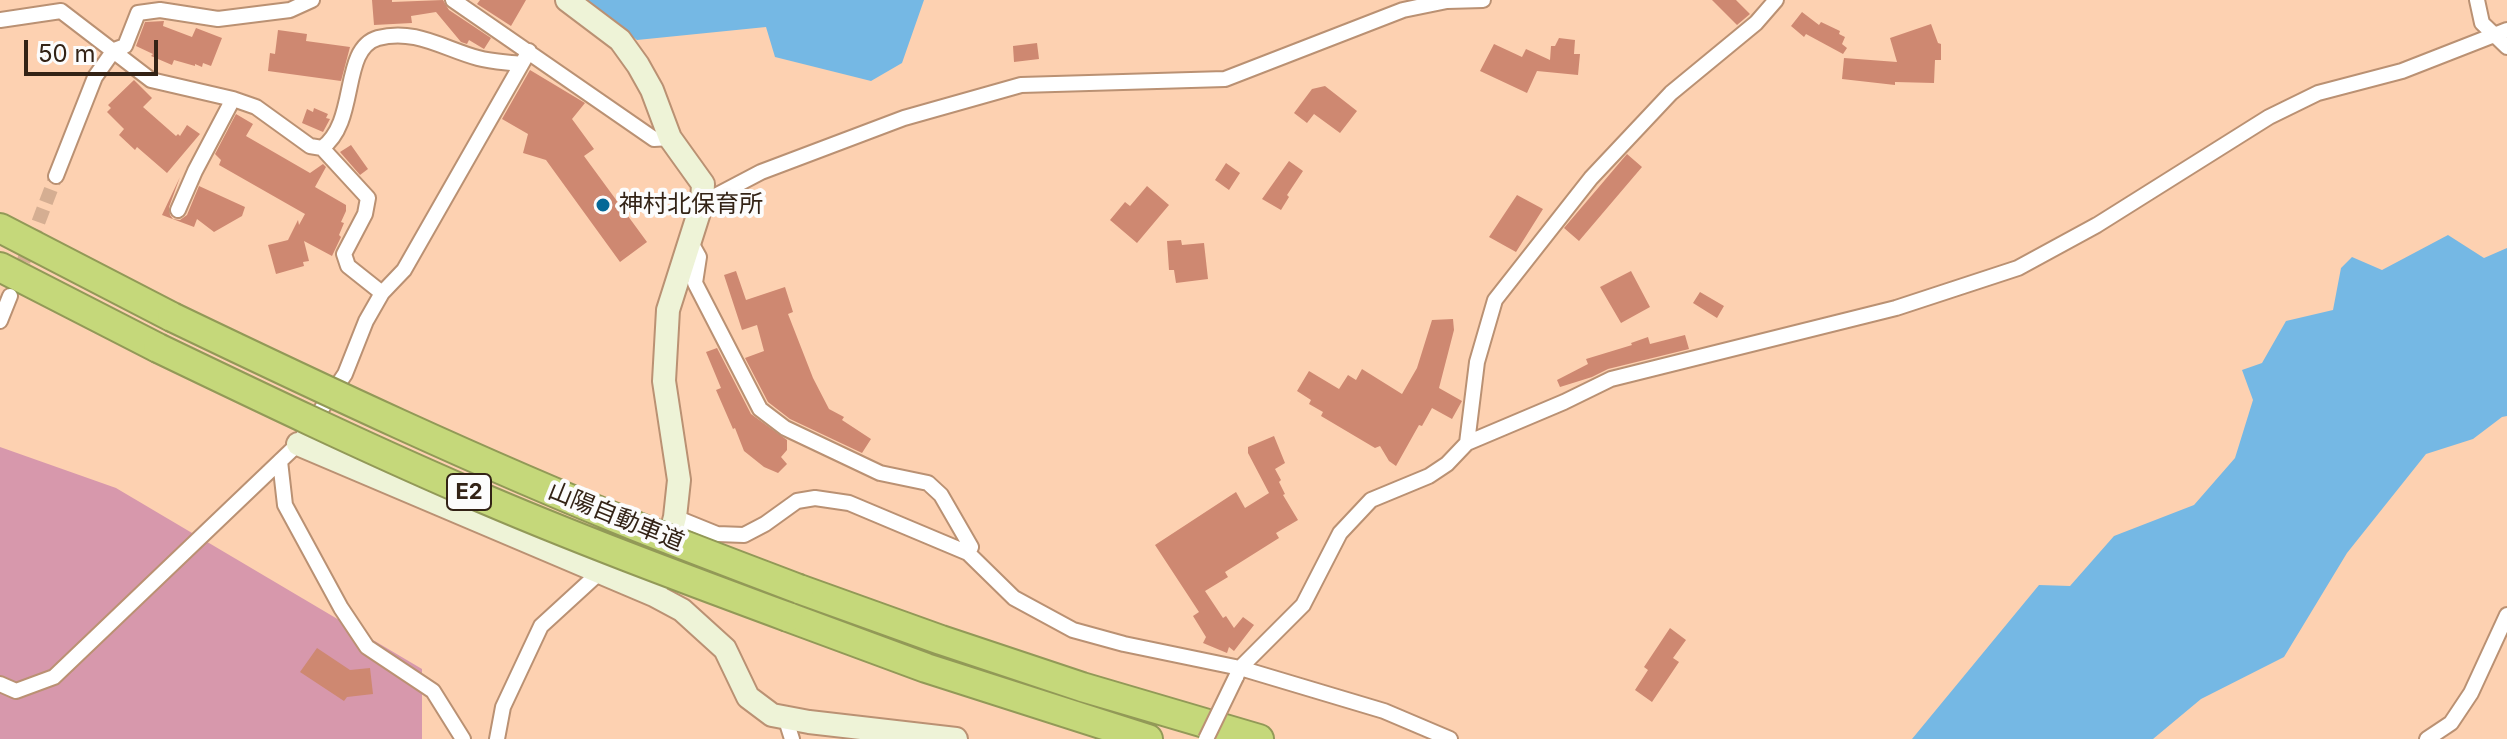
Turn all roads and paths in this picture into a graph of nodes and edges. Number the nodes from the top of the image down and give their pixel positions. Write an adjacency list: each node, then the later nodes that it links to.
1 (312, 0): 10 (street)
2 (453, 0): 11 (street)
3 (567, 0): 13 (street)
4 (1483, 0): 16 (street)
5 (1776, 0): 24 (street)
6 (2477, 0): 8 (street)
7 (0, 20): 10 (street)
8 (2501, 32): 9 (street); 24 (street)
9 (2507, 47)
10 (114, 50): 12 (street); 15 (street)
11 (525, 58): 13 (street); 14 (street); 21 (street)
12 (233, 99): 14 (street); 17 (street)
13 (670, 138): 16 (street)
14 (322, 148): 21 (street)
15 (56, 176)
16 (702, 203): 19 (street)
17 (178, 210)
18 (0, 228): 40 (highway, 山陽自動車道 / E2, bridge)
19 (690, 241): 27 (street); 28 (street)
20 (0, 267): 38 (highway, 山陽自動車道 / E2, bridge)
21 (382, 293): 25 (street)
22 (10, 296): 23 (street)
23 (0, 320)
24 (1467, 443): 32 (street)
25 (298, 444): 26 (street); 29 (street)
26 (280, 461): 33 (street); 35 (street)
27 (675, 517): 28 (street); 30 (street)
28 (968, 553): 32 (street)
29 (600, 572): 30 (street); 36 (street)
30 (654, 595): 34 (street)
31 (2507, 615): 42 (street)
32 (1238, 673): 39 (street, bridge); 41 (street)
33 (0, 684)
34 (788, 728): 37 (street)
35 (463, 739)
36 (497, 739)
37 (956, 739)
38 (1148, 739)
39 (1206, 739)
40 (1259, 739)
41 (1450, 739)
42 (2427, 739)

